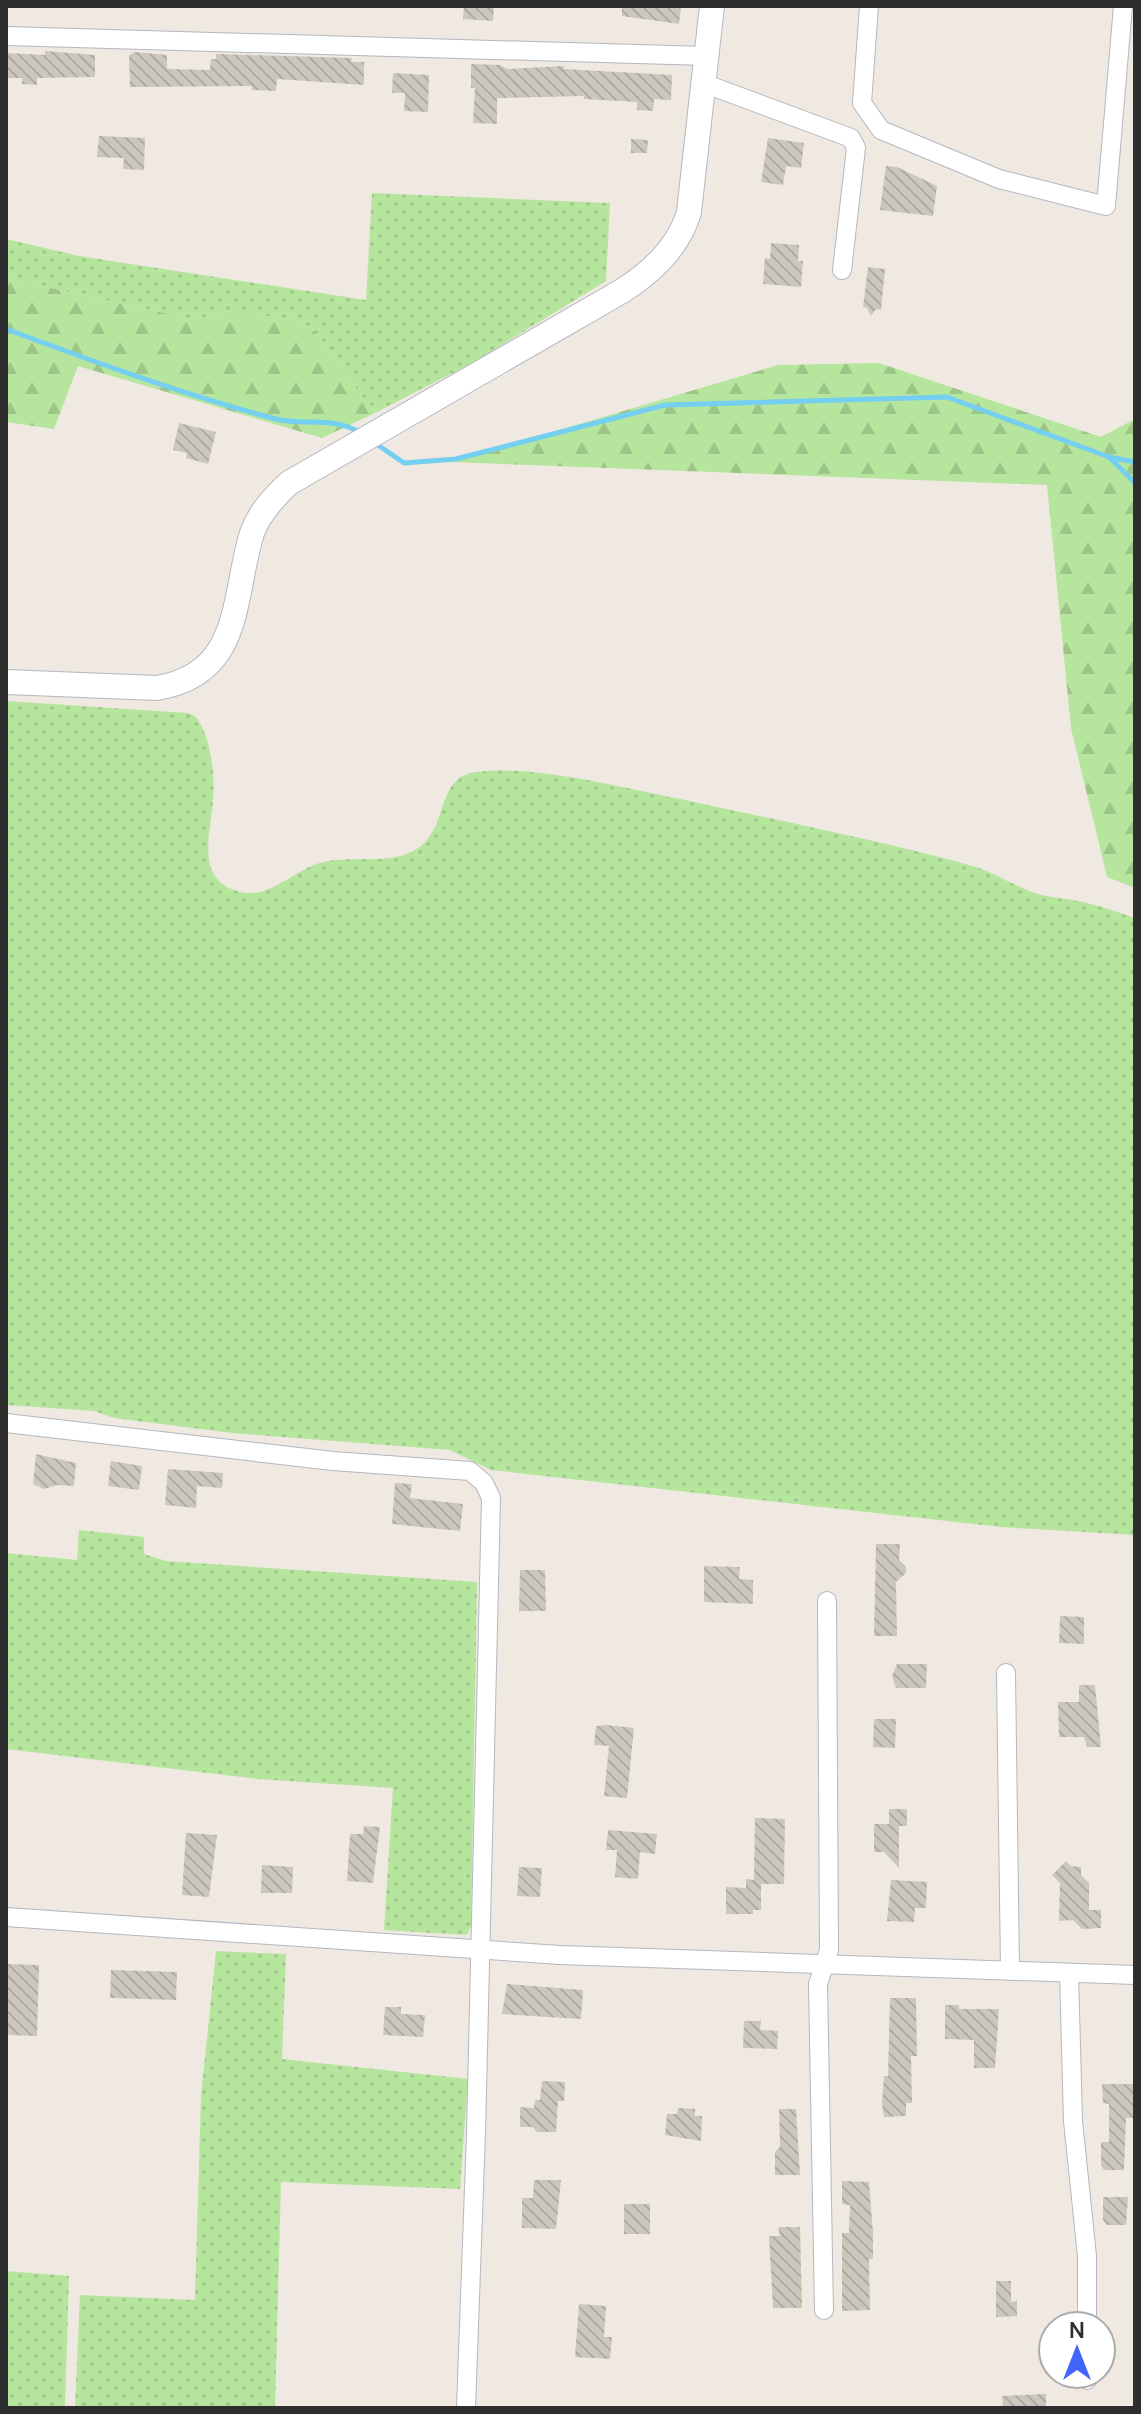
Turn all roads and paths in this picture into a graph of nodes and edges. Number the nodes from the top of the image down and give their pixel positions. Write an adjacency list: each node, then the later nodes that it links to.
1 (712, 6): 5 (street)
2 (869, 6): 3 (street)
3 (1123, 6)
4 (6, 36): 5 (street)
5 (706, 56): 6 (street)
6 (703, 83): 7 (street); 8 (street)
7 (842, 270)
8 (6, 682)
9 (6, 1423): 13 (street)
10 (827, 1601): 14 (street)
11 (1006, 1673): 15 (street)
12 (6, 1917): 13 (street)
13 (479, 1948): 14 (street); 20 (street)
14 (826, 1965): 15 (street); 18 (street)
15 (1010, 1971): 16 (street)
16 (1069, 1973): 17 (street); 19 (street)
17 (1135, 1975)
18 (824, 2310)
19 (1087, 2310)
20 (466, 2408)

